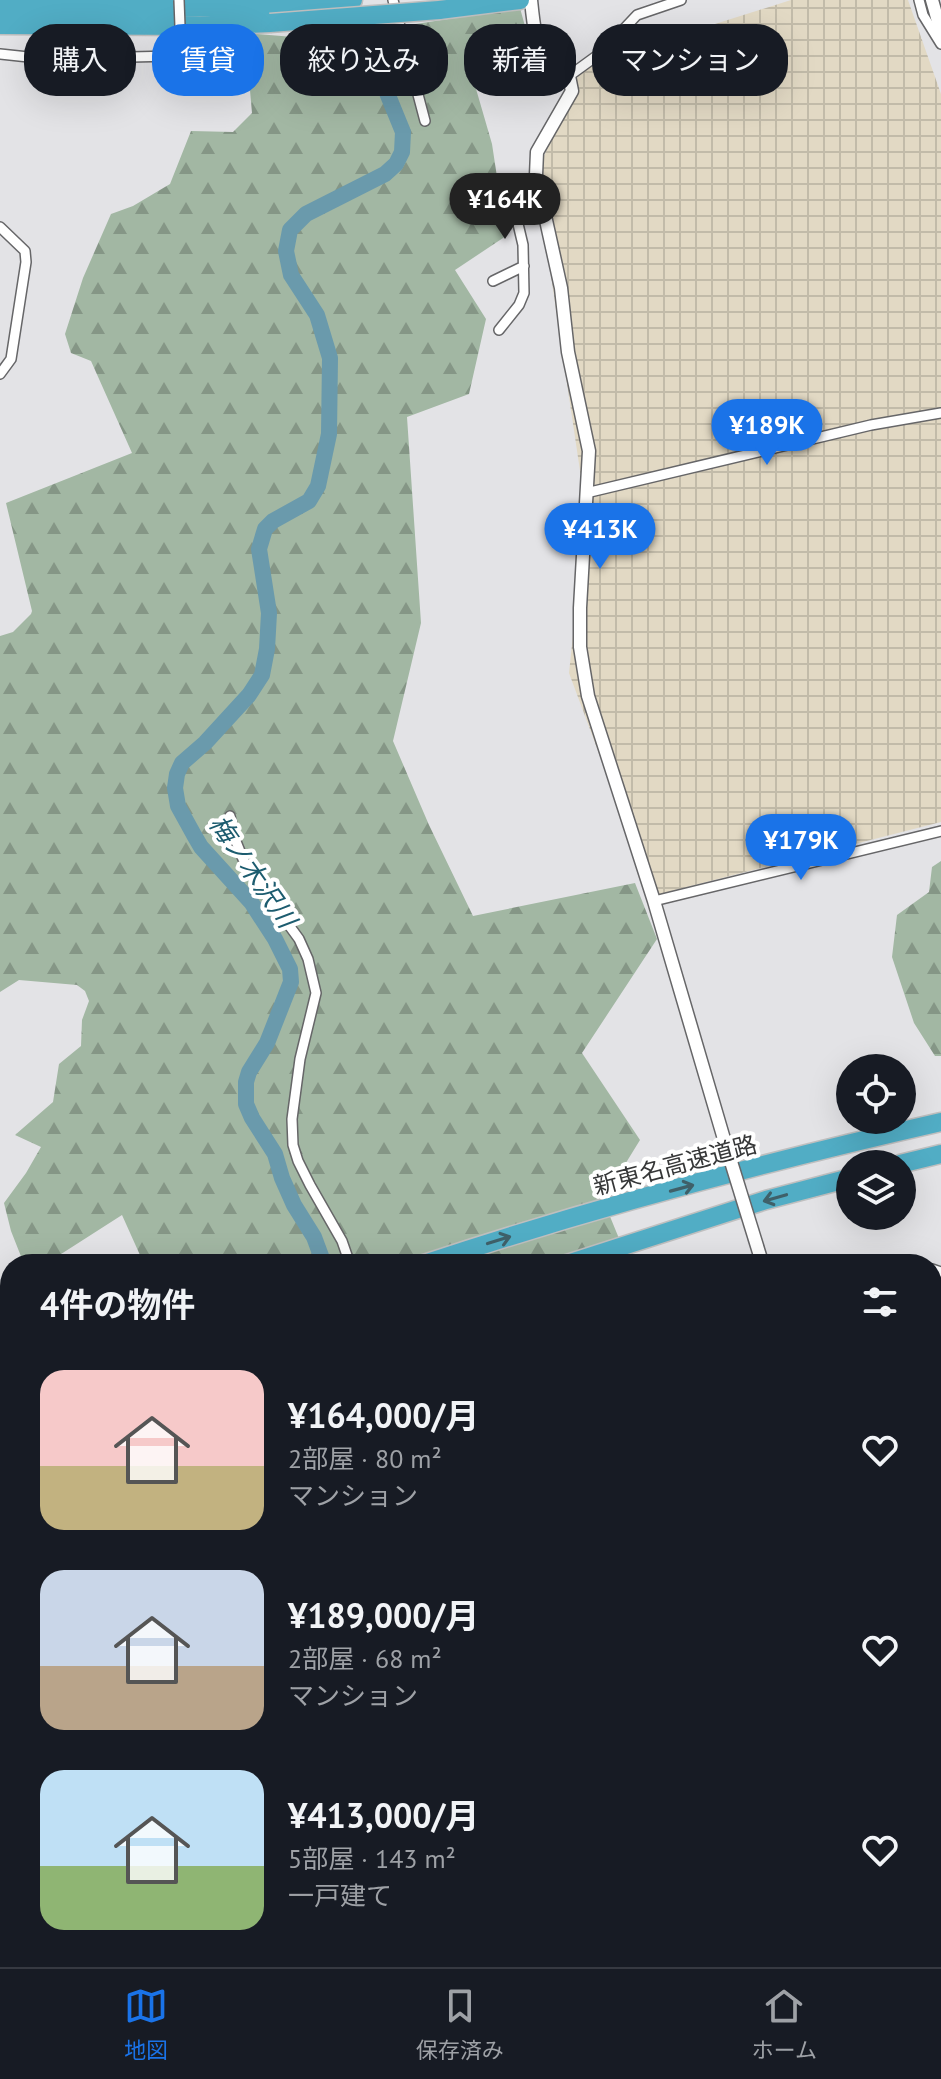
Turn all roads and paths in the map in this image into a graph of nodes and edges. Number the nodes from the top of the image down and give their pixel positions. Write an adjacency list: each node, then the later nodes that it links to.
1 (179, 0): 15 (street, bridge)
2 (353, 0): 10 (highway)
3 (393, 0): 18 (street)
4 (520, 0): 10 (highway, bridge)
5 (531, 0): 11 (street)
6 (681, 0): 16 (street)
7 (919, 0): 14 (street)
8 (932, 0): 13 (street)
9 (0, 8): 10 (highway)
10 (269, 14): 12 (highway)
11 (534, 24)
12 (0, 25)
13 (941, 32)
14 (941, 44)
15 (0, 54)
16 (576, 71)
17 (569, 96): 19 (street)
18 (425, 121)
19 (536, 175): 21 (street); 26 (street)
20 (0, 227): 24 (street)
21 (524, 266): 22 (street); 23 (street)
22 (493, 281)
23 (499, 330)
24 (0, 374)
25 (941, 413): 26 (street)
26 (586, 493): 29 (street)
27 (230, 816): 34 (street)
28 (941, 831): 29 (street)
29 (654, 901): 37 (street, bridge)
30 (941, 1122): 35 (highway, 新東名高速道路, one-way to 30)
31 (941, 1154): 32 (highway)
32 (916, 1160)
33 (836, 1182): 36 (highway, one-way to 36)
34 (347, 1254)
35 (457, 1254)
36 (596, 1254)
37 (759, 1254)

